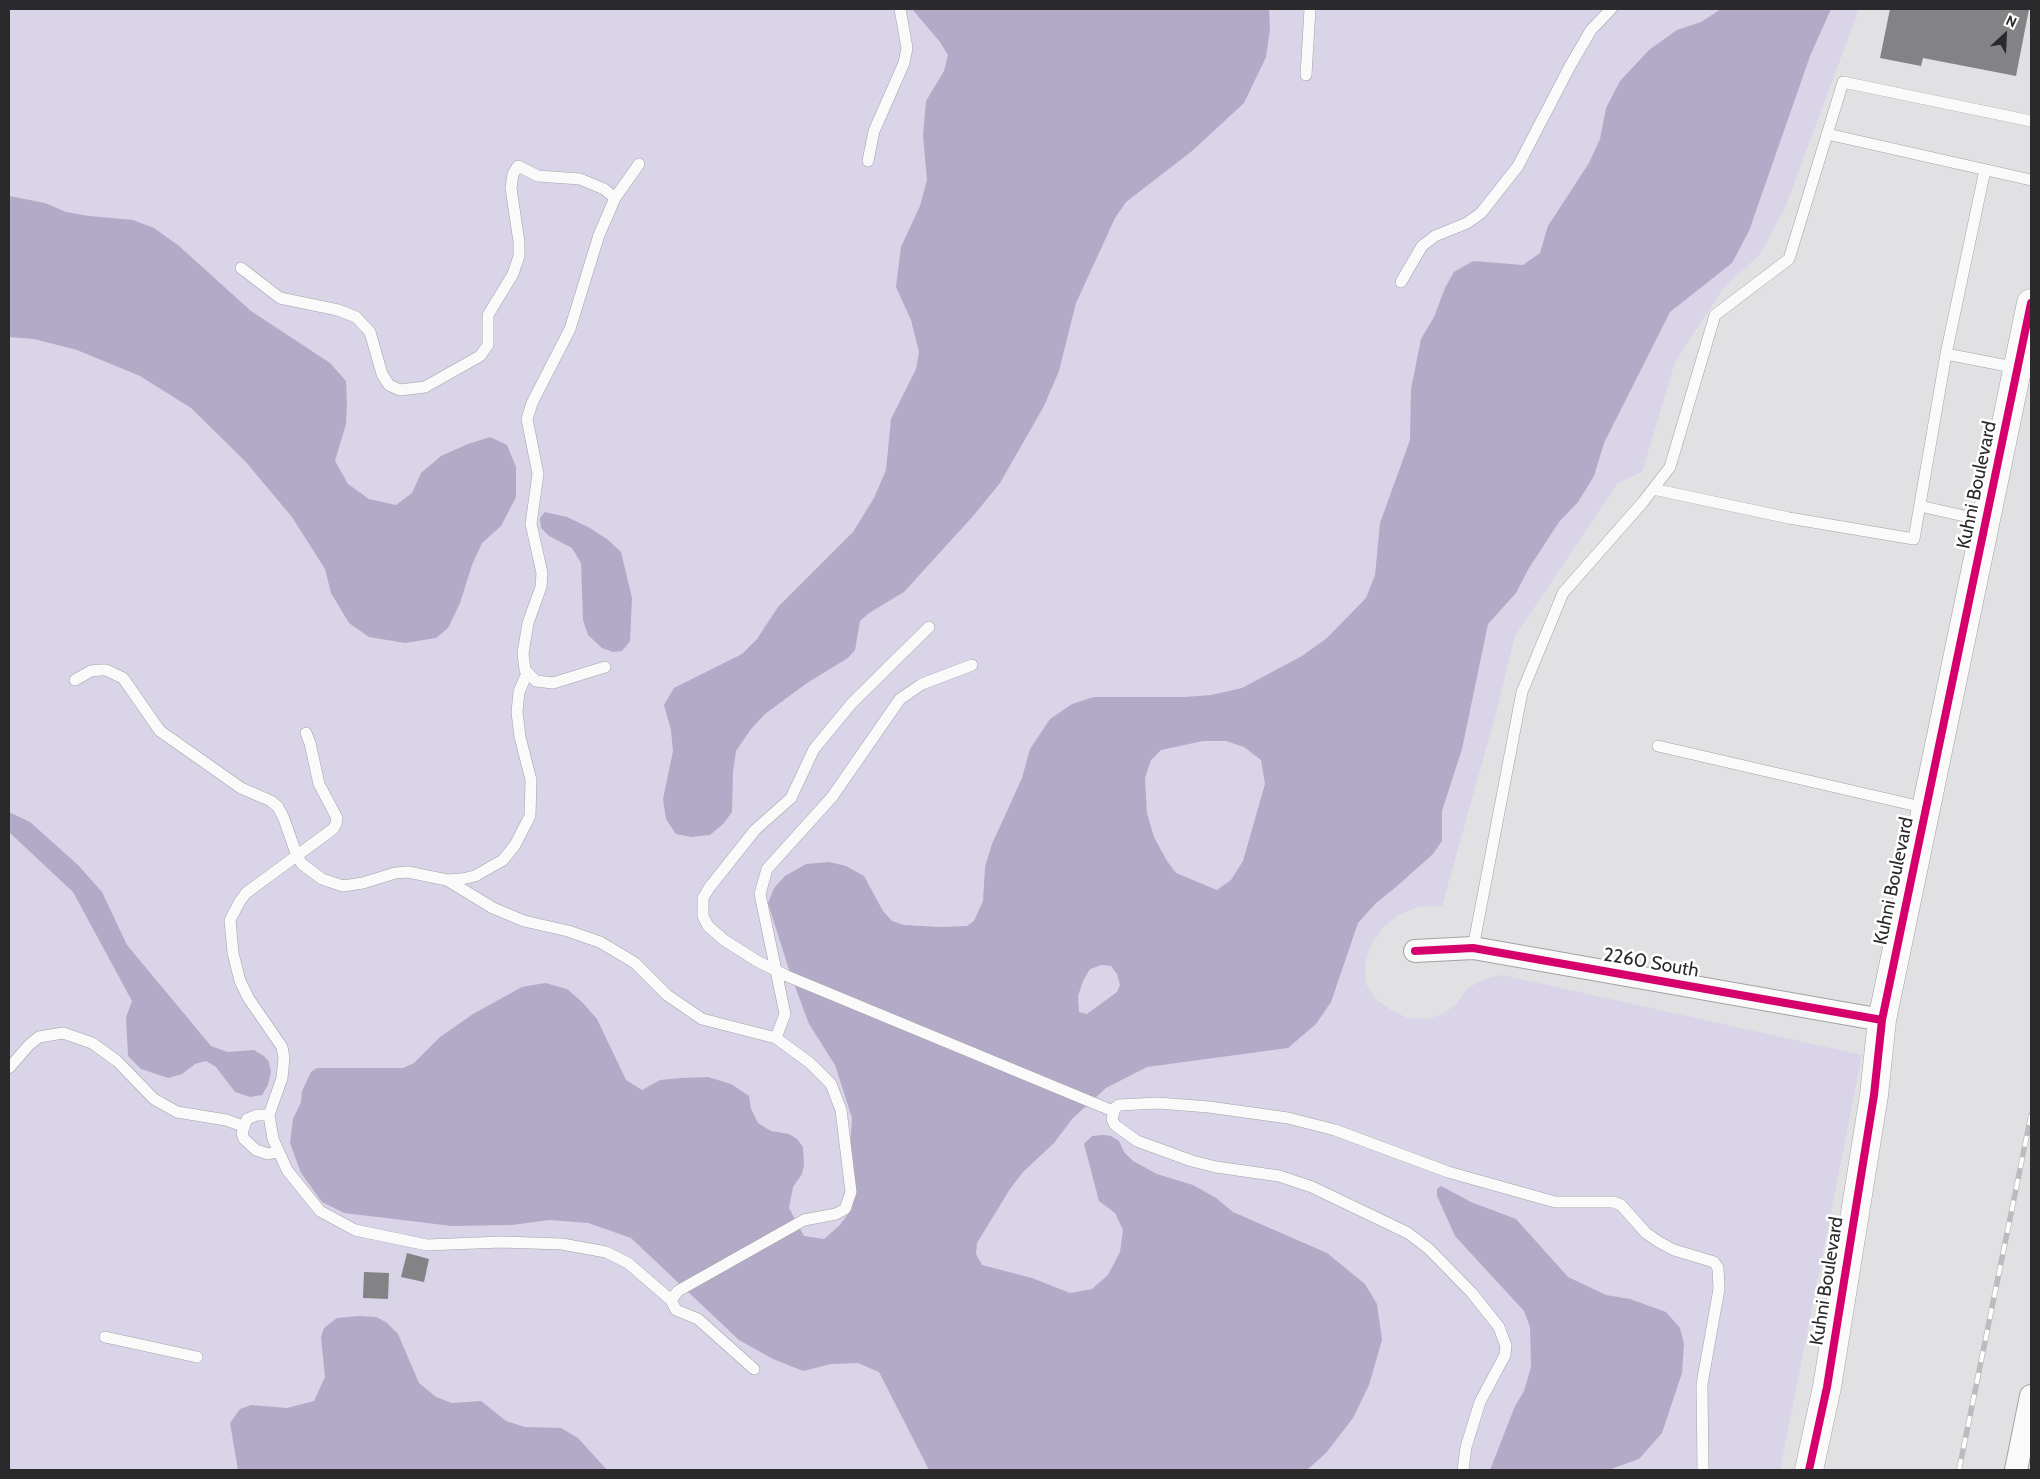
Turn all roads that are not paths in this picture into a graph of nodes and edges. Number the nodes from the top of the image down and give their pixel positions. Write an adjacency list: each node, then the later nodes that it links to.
1 (900, 9): 7 (lane)
2 (1310, 9): 4 (lane)
3 (1611, 9): 13 (lane)
4 (1306, 75)
5 (2031, 121): 6 (lane)
6 (1827, 134): 9 (lane); 17 (lane)
7 (868, 162)
8 (639, 164): 11 (lane)
9 (1985, 170): 10 (lane); 15 (lane)
10 (2031, 180)
11 (615, 198): 12 (lane); 23 (lane)
12 (241, 268)
13 (1401, 282)
14 (2031, 303): 16 (street, Kuhni Boulevard)
15 (1946, 354): 16 (lane); 18 (lane)
16 (2018, 368): 19 (street, Kuhni Boulevard)
17 (1653, 489): 18 (lane); 32 (lane)
18 (1920, 506): 19 (lane)
19 (1986, 521): 27 (street, Kuhni Boulevard)
20 (928, 627): 34 (lane)
21 (972, 665): 34 (lane)
22 (605, 667): 23 (lane)
23 (527, 673): 29 (lane)
24 (75, 680): 28 (lane)
25 (306, 733): 28 (lane)
26 (1658, 746): 27 (lane)
27 (1926, 808): 35 (street, Kuhni Boulevard)
28 (297, 856): 30 (lane); 39 (lane)
29 (475, 876): 30 (lane); 31 (lane)
30 (447, 880): 31 (lane)
31 (473, 896): 36 (lane)
32 (1473, 948): 33 (street, 2260 South); 35 (street, 2260 South)
33 (1415, 951)
34 (782, 973): 36 (lane); 38 (lane)
35 (1882, 1020): 49 (street, Kuhni Boulevard)
36 (776, 1038): 42 (lane)
37 (9, 1068): 40 (lane)
38 (1113, 1111): 47 (lane); 48 (lane)
39 (269, 1115): 40 (lane); 41 (lane)
40 (243, 1126): 41 (lane)
41 (277, 1152): 42 (lane)
42 (674, 1295): 45 (lane)
43 (105, 1337): 44 (lane)
44 (197, 1357)
45 (754, 1369)
46 (2031, 1396): 50 (street)
47 (1463, 1470)
48 (1703, 1470)
49 (1809, 1470)
50 (2016, 1470)

